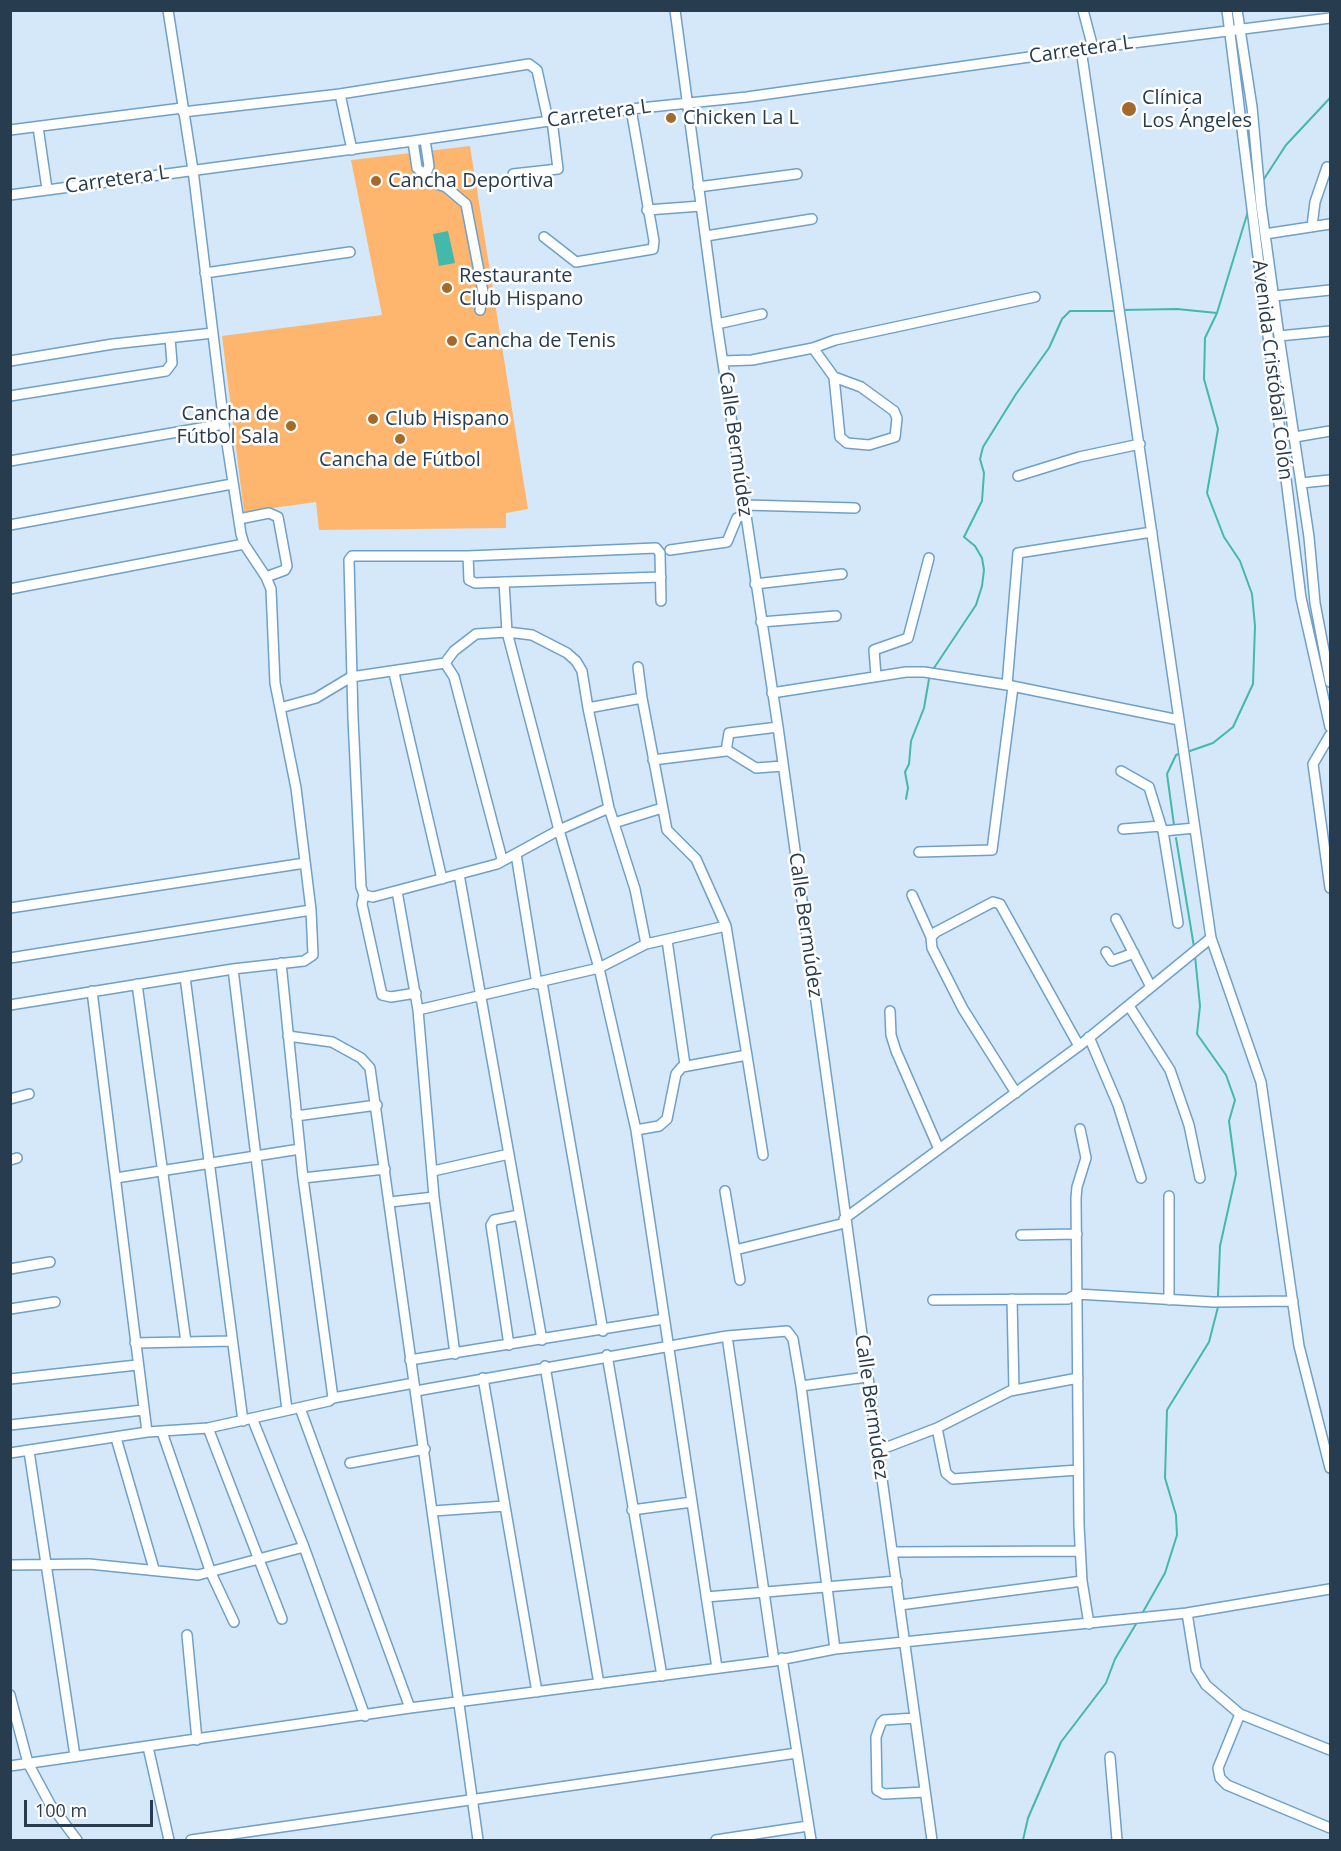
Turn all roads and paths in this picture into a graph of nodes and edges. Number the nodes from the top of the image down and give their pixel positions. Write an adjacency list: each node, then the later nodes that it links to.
1 (168, 10): 13 (street)
2 (675, 10): 11 (street, Calle Bermúdez)
3 (1083, 10): 8 (street)
4 (1227, 10): 7 (street, Avenida Cristóbal Colón)
5 (1237, 10): 7 (street, Avenida Cristóbal Colón)
6 (1330, 18): 7 (street, Carretera L)
7 (1235, 30): 8 (street, Carretera L); 33 (street, Avenida Cristóbal Colón); 96 (street, Avenida Cristóbal Colón)
8 (1093, 48): 9 (street, Carretera L)
9 (1082, 49): 11 (street, Carretera L); 56 (street)
10 (340, 94): 13 (street); 14 (street); 19 (street)
11 (686, 103): 12 (street, Carretera L); 25 (street, Calle Bermúdez)
12 (631, 109): 14 (street, Carretera L); 29 (street)
13 (183, 110): 15 (street); 21 (street)
14 (550, 120): 17 (street, Carretera L); 22 (street)
15 (38, 127): 16 (street); 26 (street)
16 (10, 130)
17 (424, 140): 18 (street, Carretera L); 24 (street)
18 (413, 141): 19 (street, Carretera L); 24 (street)
19 (352, 150): 21 (street, Carretera L)
20 (1327, 167): 32 (street)
21 (192, 170): 26 (street, Carretera L); 37 (street)
22 (513, 174)
23 (797, 174): 25 (street)
24 (425, 176): 41 (street)
25 (698, 187): 28 (street, Calle Bermúdez)
26 (47, 189): 27 (street, Carretera L)
27 (10, 195)
28 (701, 206): 29 (street); 34 (street, Calle Bermúdez)
29 (647, 210): 35 (street)
30 (812, 219): 34 (street)
31 (1330, 224): 32 (street)
32 (1312, 226): 33 (street)
33 (1265, 234): 39 (street, Avenida Cristóbal Colón)
34 (706, 236): 43 (street, Calle Bermúdez)
35 (544, 237)
36 (350, 252): 37 (street)
37 (205, 273): 45 (street)
38 (1330, 290): 39 (street)
39 (1274, 296): 46 (street, Avenida Cristóbal Colón)
40 (1035, 297): 48 (street)
41 (480, 310)
42 (762, 314): 43 (street)
43 (717, 324): 50 (street, Calle Bermúdez)
44 (1330, 332): 46 (street)
45 (213, 333): 47 (street); 53 (street)
46 (1278, 336): 55 (street, Avenida Cristóbal Colón)
47 (170, 338): 49 (street); 52 (street)
48 (813, 348): 50 (street); 51 (street)
49 (10, 361)
50 (723, 361): 63 (street, Calle Bermúdez)
51 (834, 377): 51 (street)
52 (10, 396)
53 (224, 424): 57 (street); 61 (street)
54 (1330, 431): 55 (street)
55 (1294, 437): 60 (street, Avenida Cristóbal Colón)
56 (1140, 444): 58 (street); 66 (street)
57 (10, 461)
58 (1018, 476)
59 (1330, 480): 60 (street)
60 (1302, 483): 88 (street, Avenida Cristóbal Colón)
61 (232, 484): 64 (street); 65 (street)
62 (855, 508): 63 (street)
63 (745, 509): 68 (street); 75 (street, Calle Bermúdez)
64 (239, 519): 67 (street); 72 (street)
65 (10, 525)
66 (1152, 531): 89 (street); 94 (street)
67 (244, 544): 72 (street); 76 (street)
68 (670, 550)
69 (468, 556): 73 (street); 74 (street); 87 (street)
70 (929, 558): 81 (street)
71 (842, 574): 75 (street)
72 (266, 577): 92 (street)
73 (660, 578): 74 (street); 77 (street)
74 (504, 582): 80 (street)
75 (755, 584): 79 (street, Calle Bermúdez)
76 (10, 589)
77 (661, 601)
78 (836, 616): 79 (street)
79 (761, 622): 90 (street, Calle Bermúdez)
80 (507, 632): 82 (street); 93 (street); 107 (street)
81 (874, 659): 85 (street); 86 (street)
82 (445, 663): 84 (street); 111 (street)
83 (638, 667): 91 (street)
84 (394, 673): 87 (street); 114 (street)
85 (887, 675): 86 (street); 89 (street)
86 (876, 676): 90 (street)
87 (351, 677): 92 (street); 117 (street)
88 (1330, 682)
89 (1010, 686): 94 (street); 109 (street)
90 (772, 693): 95 (street, Calle Bermúdez)
91 (642, 698): 93 (street); 99 (street)
92 (280, 708): 112 (street)
93 (588, 708): 102 (street)
94 (1179, 720): 105 (street)
95 (778, 727): 98 (street); 100 (street, Calle Bermúdez)
96 (1330, 727)
97 (1330, 735): 115 (street)
98 (727, 750): 99 (street); 100 (street)
99 (653, 760): 103 (street)
100 (783, 766): 175 (street, Calle Bermúdez)
101 (1121, 771): 106 (street)
102 (609, 808): 104 (street); 107 (street)
103 (662, 808): 104 (street); 123 (street)
104 (614, 823): 127 (street)
105 (1195, 828): 106 (street); 125 (street)
106 (1162, 829): 108 (street); 122 (street)
107 (559, 830): 110 (street); 132 (street)
108 (1123, 830)
109 (919, 852)
110 (516, 854): 111 (street); 135 (street)
111 (502, 859): 113 (street)
112 (305, 863): 119 (street); 120 (street)
113 (459, 874): 114 (street); 140 (street)
114 (442, 879): 116 (street)
115 (1330, 888)
116 (397, 891): 117 (street); 139 (street)
117 (364, 895): 139 (street)
118 (912, 895): 124 (street)
119 (10, 908)
120 (311, 910): 130 (street); 131 (street)
121 (1116, 919): 129 (street)
122 (1178, 923)
123 (726, 926): 126 (street); 148 (street)
124 (931, 937): 147 (street); 151 (street)
125 (1211, 938): 137 (street); 186 (street)
126 (667, 940): 127 (street); 149 (street)
127 (646, 944): 132 (street)
128 (1106, 952): 129 (street)
129 (1134, 953): 137 (street)
130 (10, 958)
131 (281, 963): 133 (street); 145 (street)
132 (599, 968): 135 (street); 156 (street)
133 (233, 969): 134 (street); 161 (street)
134 (185, 977): 136 (street); 162 (street)
135 (540, 983): 140 (street); 190 (street)
136 (137, 984): 138 (street); 164 (street)
137 (1151, 987): 142 (street)
138 (92, 991): 141 (street); 166 (street)
139 (416, 993): 143 (street)
140 (480, 996): 143 (street); 159 (street)
141 (10, 1005)
142 (1129, 1006): 146 (street); 169 (street)
143 (418, 1010): 165 (street)
144 (890, 1011): 157 (street)
145 (288, 1036): 153 (street); 154 (street)
146 (1089, 1037): 147 (street); 168 (street)
147 (1079, 1046): 151 (street)
148 (747, 1055): 149 (street); 160 (street)
149 (685, 1065): 156 (street)
150 (29, 1094): 152 (street)
151 (1016, 1094): 157 (street)
152 (10, 1099)
153 (377, 1105): 154 (street); 163 (street)
154 (296, 1116): 158 (street)
155 (1080, 1129): 176 (street)
156 (636, 1130): 189 (street)
157 (938, 1147): 175 (street)
158 (300, 1149): 161 (street); 167 (street)
159 (508, 1154): 165 (street); 174 (street)
160 (762, 1155)
161 (255, 1156): 162 (street); 213 (street)
162 (209, 1163): 164 (street); 193 (street)
163 (385, 1169): 167 (street); 173 (street)
164 (163, 1171): 166 (street); 194 (street)
165 (433, 1171): 172 (street)
166 (116, 1178): 195 (street)
167 (303, 1178): 210 (street)
168 (1141, 1178)
169 (1200, 1178)
170 (724, 1191): 178 (street)
171 (1169, 1196): 185 (street)
172 (434, 1197): 173 (street); 198 (street)
173 (390, 1202): 200 (street)
174 (519, 1215): 192 (street); 196 (street)
175 (845, 1221): 178 (street); 203 (street, Calle Bermúdez)
176 (1077, 1234): 177 (street); 182 (street)
177 (1021, 1235)
178 (735, 1250): 181 (street)
179 (50, 1262): 180 (street)
180 (10, 1269)
181 (740, 1280)
182 (1077, 1294): 183 (street); 185 (street); 205 (street)
183 (1012, 1299): 184 (street); 209 (street)
184 (933, 1300)
185 (1169, 1300): 186 (street)
186 (1293, 1301): 226 (street)
187 (54, 1302): 188 (street)
188 (10, 1309)
189 (664, 1319): 190 (street); 197 (street)
190 (603, 1331): 192 (street)
191 (726, 1336): 197 (street); 207 (street); 244 (street)
192 (542, 1340): 196 (street)
193 (232, 1341): 194 (street); 214 (street)
194 (186, 1342): 195 (street)
195 (135, 1343): 201 (street)
196 (509, 1345): 198 (street)
197 (669, 1347): 199 (street); 228 (street)
198 (455, 1354): 200 (street)
199 (607, 1355): 202 (street); 230 (street)
200 (410, 1360): 208 (street)
201 (137, 1365): 206 (street); 212 (street)
202 (545, 1366): 204 (street); 257 (street)
203 (867, 1377): 207 (street); 223 (street, Calle Bermúdez)
204 (483, 1378): 208 (street); 229 (street)
205 (1078, 1378): 209 (street); 227 (street)
206 (10, 1379)
207 (801, 1386): 242 (street)
208 (415, 1387): 210 (street); 221 (street)
209 (1014, 1390): 217 (street)
210 (333, 1398): 211 (street)
211 (300, 1408): 213 (street); 261 (street)
212 (143, 1410): 215 (street); 218 (street)
213 (287, 1410): 214 (street)
214 (248, 1419): 216 (street); 232 (street)
215 (10, 1425)
216 (207, 1428): 219 (street); 235 (street)
217 (937, 1428): 223 (street); 227 (street)
218 (147, 1432): 219 (street); 220 (street)
219 (162, 1432): 239 (street)
220 (116, 1438): 222 (street); 238 (street)
221 (424, 1449): 225 (street); 231 (street)
222 (29, 1451): 224 (street); 236 (street)
223 (877, 1451): 234 (street, Calle Bermúdez)
224 (10, 1453)
225 (350, 1463)
226 (1330, 1468)
227 (1078, 1470): 233 (street)
228 (692, 1502): 230 (street); 245 (street)
229 (505, 1506): 231 (street); 258 (street)
230 (632, 1510): 256 (street)
231 (433, 1511): 260 (street)
232 (304, 1547): 235 (street); 263 (street)
233 (1080, 1551): 234 (street); 241 (street)
234 (892, 1552): 240 (street, Calle Bermúdez)
235 (260, 1559): 239 (street); 248 (street)
236 (46, 1563): 237 (street); 238 (street); 269 (street)
237 (10, 1565)
238 (154, 1569): 239 (street)
239 (211, 1572): 249 (street)
240 (897, 1581): 242 (street); 246 (street, Calle Bermúdez)
241 (1082, 1581): 246 (street); 250 (street)
242 (828, 1587): 244 (street); 253 (street)
243 (1330, 1589): 247 (street)
244 (765, 1590): 245 (street); 254 (street)
245 (706, 1597): 255 (street)
246 (900, 1605): 252 (street, Calle Bermúdez)
247 (1187, 1613): 250 (street); 262 (street)
248 (282, 1619)
249 (234, 1622)
250 (1089, 1624): 252 (street)
251 (187, 1635): 265 (street)
252 (905, 1640): 253 (street); 264 (street, Calle Bermúdez)
253 (835, 1649): 254 (street)
254 (778, 1659): 255 (street); 268 (street)
255 (717, 1668): 256 (street)
256 (662, 1676): 257 (street)
257 (599, 1684): 258 (street)
258 (537, 1692): 260 (street)
259 (10, 1695): 271 (street)
260 (459, 1702): 261 (street); 274 (street)
261 (410, 1708): 263 (street)
262 (1240, 1714): 267 (street); 276 (street)
263 (364, 1716): 265 (street)
264 (915, 1718): 273 (street, Calle Bermúdez); 273 (street)
265 (197, 1740): 266 (street)
266 (148, 1747): 269 (street); 278 (street)
267 (1330, 1750)
268 (797, 1753): 274 (street); 275 (street)
269 (75, 1756): 271 (street)
270 (1110, 1757): 284 (street)
271 (28, 1763): 272 (street); 277 (street)
272 (10, 1766)
273 (925, 1792): 283 (street, Calle Bermúdez)
274 (473, 1798): 279 (street); 280 (street)
275 (808, 1826): 281 (street); 282 (street)
276 (1330, 1828)
277 (76, 1840)
278 (169, 1840)
279 (191, 1840)
280 (478, 1840)
281 (716, 1840)
282 (811, 1840)
283 (932, 1840)
284 (1117, 1840)

